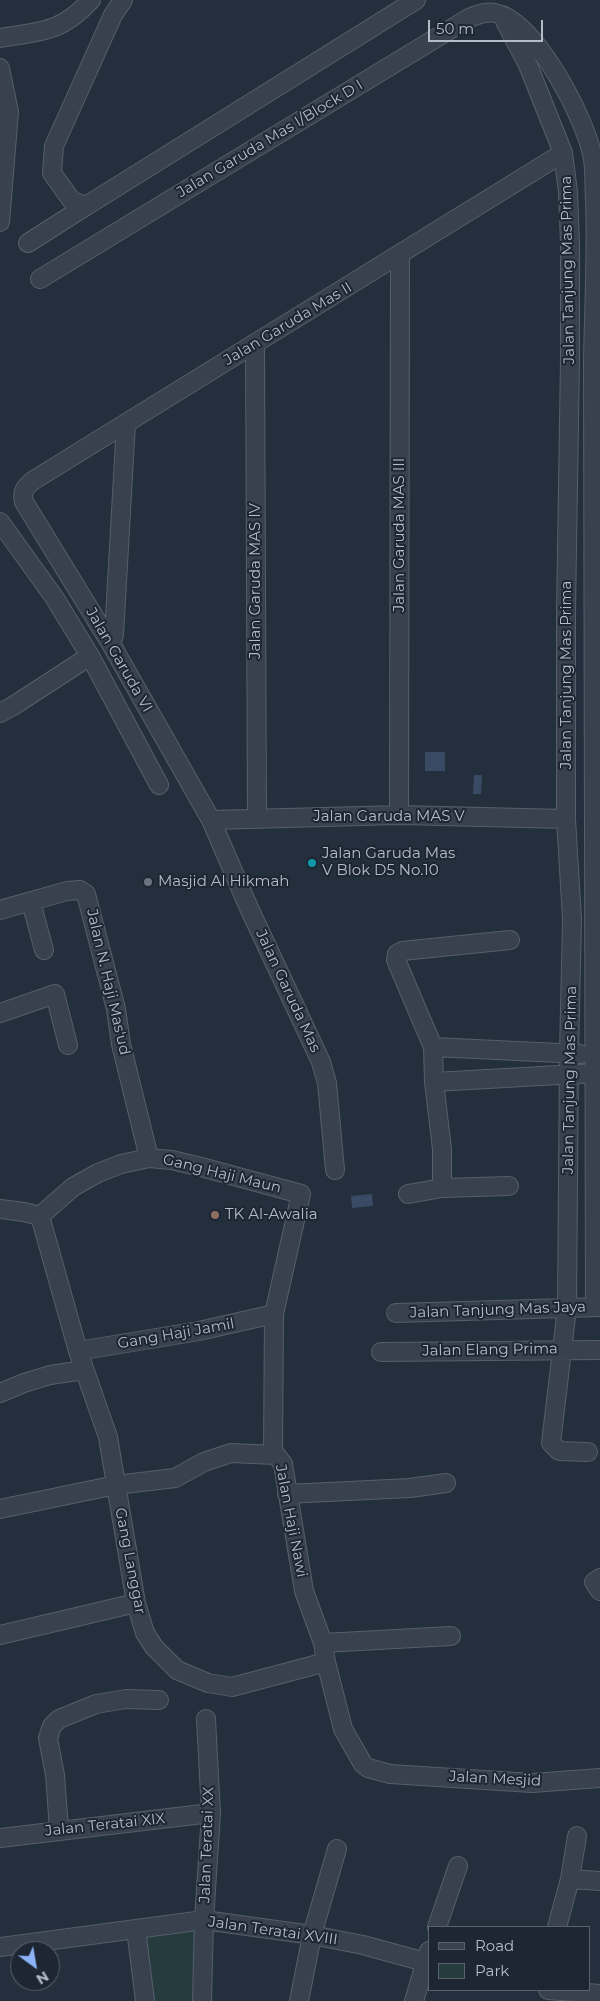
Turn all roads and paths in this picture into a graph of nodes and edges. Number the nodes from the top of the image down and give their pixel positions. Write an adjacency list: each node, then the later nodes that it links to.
1 (91, 0): 5 (street)
2 (123, 0): 9 (street)
3 (416, 0): 9 (street)
4 (495, 9): 7 (street, Jalan Tanjung Mas Prima); 8 (street, Jalan Tanjung Mas Prima); 13 (street, Jalan Garuda Mas I/Block D I)
5 (0, 38)
6 (0, 68): 10 (street)
7 (593, 135): 16 (street, Jalan Tanjung Mas Prima)
8 (563, 153): 12 (street, Jalan Garuda Mas II); 15 (street, Jalan Tanjung Mas Prima)
9 (86, 206): 11 (street)
10 (0, 222)
11 (28, 243)
12 (400, 255): 14 (street, Jalan Garuda Mas II); 26 (street, Jalan Garuda MAS III)
13 (40, 279)
14 (255, 344): 17 (street, Jalan Garuda Mas II); 27 (street, Jalan Garuda MAS IV)
15 (570, 359): 16 (street); 28 (street, Jalan Tanjung Mas Prima)
16 (593, 360): 20 (street, Jalan Tanjung Mas Prima)
17 (126, 423): 18 (street, Jalan Garuda Mas II); 22 (street)
18 (24, 502): 22 (street, Jalan Garuda VI)
19 (0, 522): 23 (street)
20 (597, 587): 21 (street, Jalan Tanjung Mas Prima)
21 (597, 621): 33 (street, Jalan Tanjung Mas Prima)
22 (111, 644): 29 (street, Jalan Garuda VI)
23 (90, 656): 24 (street); 25 (street)
24 (0, 713)
25 (159, 785)
26 (399, 815): 27 (street, Jalan Garuda MAS V); 28 (street, Jalan Garuda MAS V)
27 (257, 817): 29 (street, Jalan Garuda MAS V)
28 (566, 819): 32 (street, Jalan Tanjung Mas Prima)
29 (211, 820): 45 (street, Jalan Garuda Mas)
30 (31, 902): 31 (street, Jalan N. Haji Mas'ud); 35 (street); 44 (street, Jalan N. Haji Mas'ud)
31 (0, 910)
32 (572, 919): 33 (street); 40 (street, Jalan Tanjung Mas Prima)
33 (597, 927): 39 (street, Jalan Tanjung Mas Prima)
34 (510, 940): 38 (street)
35 (44, 950)
36 (0, 1013): 37 (street)
37 (68, 1046)
38 (433, 1047): 40 (street); 43 (street)
39 (593, 1053): 40 (street); 41 (street, Jalan Tanjung Mas Prima)
40 (569, 1054): 42 (street, Jalan Tanjung Mas Prima)
41 (595, 1073): 42 (street); 51 (street, Jalan Tanjung Mas Prima)
42 (569, 1074): 43 (street); 52 (street, Jalan Tanjung Mas Prima)
43 (434, 1082): 47 (street)
44 (149, 1158): 50 (street, Gang Haji Maun); 54 (street, Gang Haji Maun)
45 (335, 1170)
46 (509, 1186): 47 (street)
47 (442, 1188): 48 (street)
48 (408, 1194)
49 (0, 1209): 50 (street)
50 (40, 1216): 57 (street, Gang Langgar)
51 (598, 1307): 52 (street, Jalan Tanjung Mas Jaya)
52 (567, 1308): 53 (street, Jalan Tanjung Mas Jaya); 55 (street, Jalan Tanjung Mas Prima)
53 (396, 1313)
54 (274, 1314): 57 (street, Gang Haji Jamil); 62 (street)
55 (562, 1349): 56 (street, Jalan Elang Prima); 58 (street, Jalan Elang Prima); 61 (street, Jalan Tanjung Mas Prima)
56 (600, 1350)
57 (78, 1351): 59 (street, Gang Langgar)
58 (381, 1352)
59 (84, 1370): 60 (street); 64 (street, Gang Langgar)
60 (0, 1393)
61 (588, 1452)
62 (273, 1454): 64 (street, Jalan Haji Nawi); 65 (street, Jalan Haji Nawi)
63 (446, 1483): 65 (street)
64 (116, 1485): 66 (street, Jalan Haji Nawi); 69 (street, Gang Langgar)
65 (287, 1494): 72 (street, Jalan Haji Nawi)
66 (0, 1509)
67 (600, 1578): 68 (street)
68 (600, 1591)
69 (136, 1603): 70 (street); 73 (street, Gang Langgar)
70 (0, 1635)
71 (451, 1636): 72 (street)
72 (323, 1643): 73 (street, Jalan Haji Nawi)
73 (326, 1662): 76 (street, Jalan Mesjid)
74 (159, 1700): 78 (street)
75 (206, 1719): 77 (street, Jalan Teratai XX)
76 (600, 1778)
77 (211, 1813): 78 (street, Jalan Teratai XIX); 85 (street, Jalan Teratai XX)
78 (59, 1829): 80 (street, Jalan Teratai XIX)
79 (577, 1836): 83 (street)
80 (0, 1838)
81 (337, 1849): 89 (street)
82 (458, 1866): 86 (street)
83 (570, 1879): 84 (street); 87 (street)
84 (600, 1881)
85 (204, 1920): 88 (street, Jalan Teratai XVIII); 89 (street, Jalan Teratai XVIII); 95 (street, Jalan Teratai XX)
86 (437, 1926)
87 (557, 1926)
88 (136, 1929): 90 (street, Jalan Teratai XVIII); 94 (street)
89 (312, 1935): 91 (street, Jalan Teratai XVIII); 96 (street)
90 (0, 1947)
91 (427, 1957): 97 (street)
92 (561, 1991): 93 (street)
93 (600, 1994)
94 (145, 2001)
95 (202, 2001)
96 (299, 2001)
97 (414, 2001)

